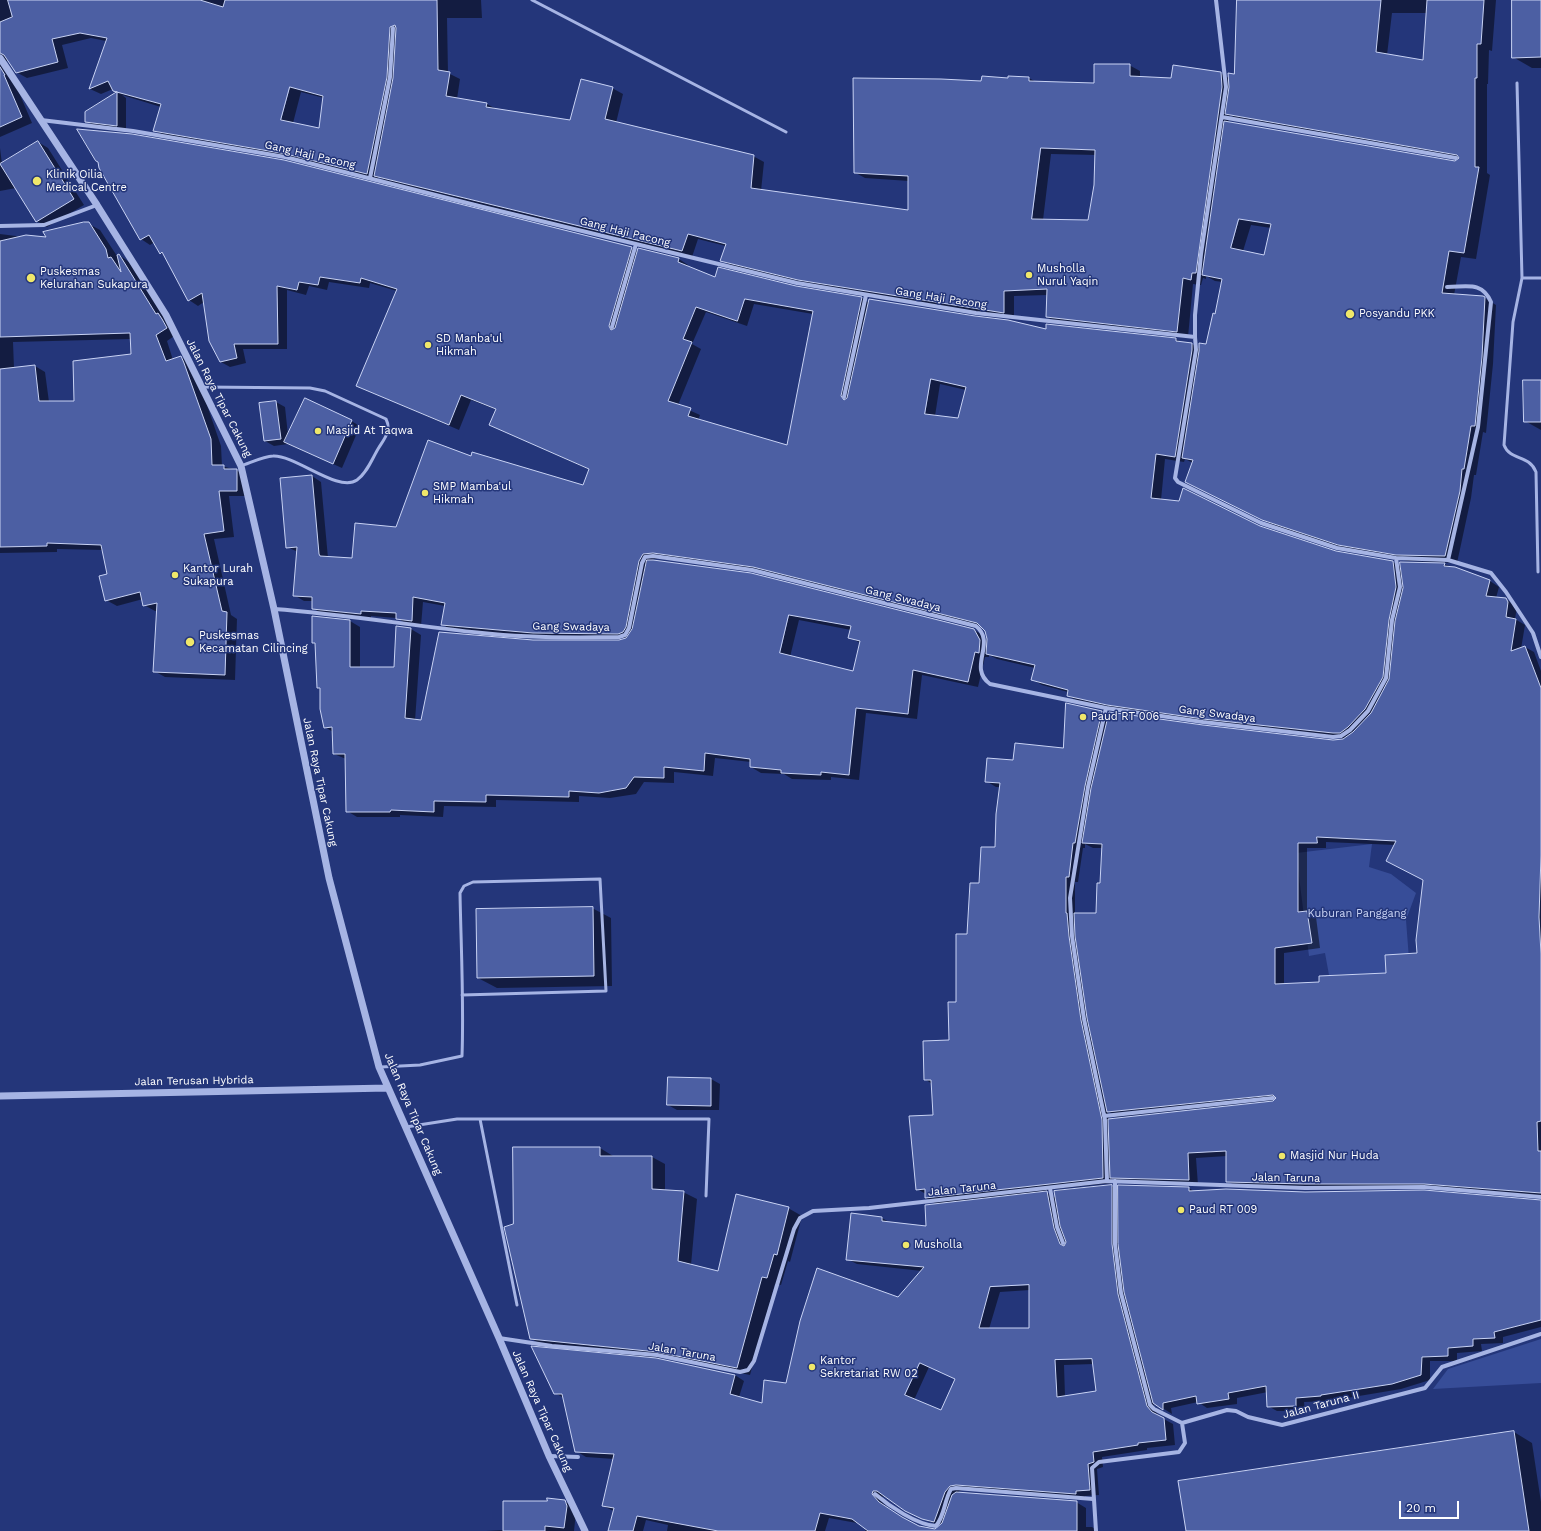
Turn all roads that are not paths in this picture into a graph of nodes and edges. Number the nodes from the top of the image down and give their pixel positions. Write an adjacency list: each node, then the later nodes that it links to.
1 (532, 0): 8 (lane)
2 (1216, 0): 6 (street)
3 (393, 28): 10 (street)
4 (0, 58): 7 (street, Jalan Raya Tipar Cakung)
5 (1517, 83): 14 (lane)
6 (1222, 117): 9 (street); 19 (street)
7 (41, 120): 10 (street, Gang Haji Pacong); 11 (street, Jalan Raya Tipar Cakung)
8 (786, 132)
9 (1456, 158)
10 (370, 178): 13 (street, Gang Haji Pacong)
11 (96, 205): 12 (street); 20 (street, Jalan Raya Tipar Cakung)
12 (0, 226)
13 (636, 244): 17 (street, Gang Haji Pacong); 18 (street)
14 (1522, 278): 15 (lane); 25 (lane)
15 (1541, 278)
16 (1447, 288): 24 (street)
17 (866, 295): 19 (street, Gang Haji Pacong); 21 (street)
18 (612, 327)
19 (1195, 337): 23 (street)
20 (202, 387): 22 (street, Jalan Raya Tipar Cakung); 22 (lane)
21 (844, 396)
22 (241, 466): 26 (street, Jalan Raya Tipar Cakung)
23 (1396, 558): 24 (street); 28 (street, Gang Swadaya)
24 (1448, 560): 27 (street)
25 (1538, 572)
26 (274, 609): 28 (street, Gang Swadaya); 30 (street, Jalan Raya Tipar Cakung)
27 (1541, 657)
28 (1106, 708): 34 (street)
29 (462, 995): 29 (lane); 30 (lane)
30 (379, 1067): 31 (street, Jalan Raya Tipar Cakung)
31 (388, 1088): 32 (street, Jalan Terusan Hybrida); 36 (street, Jalan Raya Tipar Cakung)
32 (0, 1096)
33 (1273, 1098): 34 (street)
34 (1104, 1116): 37 (street)
35 (480, 1119): 36 (lane); 40 (lane); 43 (lane)
36 (404, 1127): 45 (street, Jalan Raya Tipar Cakung)
37 (1107, 1181): 38 (street, Jalan Taruna); 39 (street, Jalan Taruna)
38 (1115, 1181): 41 (street, Jalan Taruna); 46 (street)
39 (1050, 1188): 42 (street); 45 (street, Jalan Taruna)
40 (706, 1196)
41 (1541, 1198)
42 (1063, 1243)
43 (517, 1305)
44 (1541, 1334): 46 (street, Jalan Taruna II)
45 (499, 1338): 47 (street, Jalan Raya Tipar Cakung)
46 (1182, 1423): 50 (street)
47 (549, 1456): 48 (street); 51 (street, Jalan Raya Tipar Cakung)
48 (578, 1457)
49 (874, 1494): 50 (street)
50 (1093, 1499): 52 (street)
51 (585, 1531)
52 (1096, 1531)

